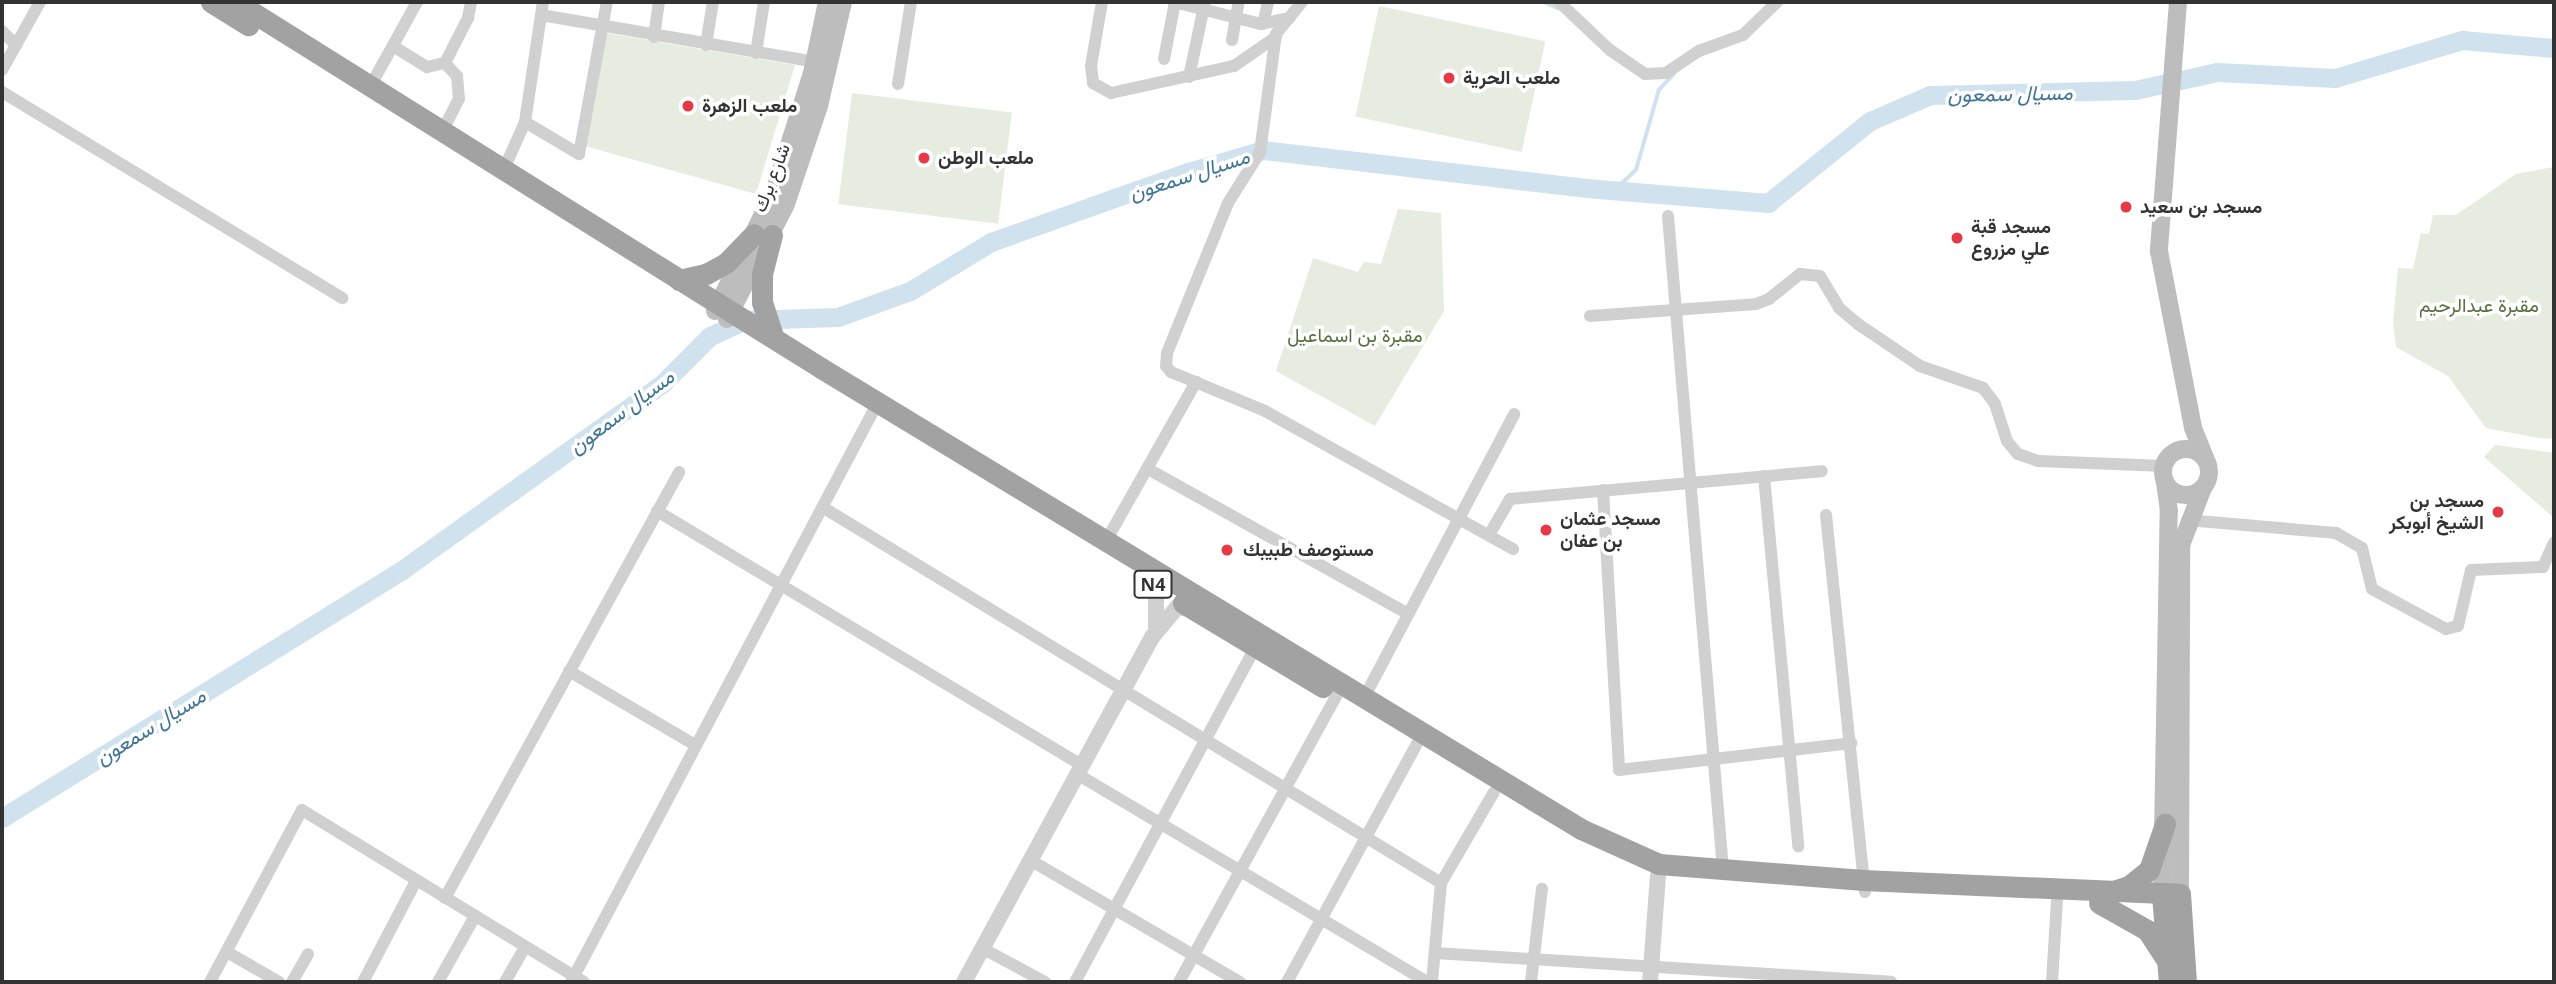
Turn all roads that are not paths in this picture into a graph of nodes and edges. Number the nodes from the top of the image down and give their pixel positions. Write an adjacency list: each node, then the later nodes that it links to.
1 (40, 2): 31 (street)
2 (211, 2): 51 (highway, N4)
3 (236, 2): 41 (highway, N4)
4 (417, 2): 33 (street)
5 (471, 2): 37 (street)
6 (607, 2): 26 (street)
7 (659, 2): 28 (street)
8 (713, 2): 32 (street)
9 (764, 2): 34 (street)
10 (827, 2): 36 (main road, شارع برك)
11 (843, 2): 47 (main road, شارع برك)
12 (911, 2): 40 (street)
13 (1102, 2): 39 (street)
14 (1175, 2): 21 (street); 35 (street)
15 (1239, 2): 23 (street)
16 (1268, 2): 25 (street)
17 (1559, 2): 18 (street)
18 (1777, 2)
19 (2178, 2): 55 (main road)
20 (1299, 4): 24 (street)
21 (1205, 5): 23 (street); 39 (street)
22 (542, 8): 26 (street); 43 (street)
23 (1237, 17): 25 (street); 30 (street)
24 (1289, 19): 25 (street); 29 (street)
25 (1264, 24)
26 (602, 28): 28 (street); 43 (street)
27 (2, 31): 31 (street)
28 (654, 37): 32 (street)
29 (1276, 37): 39 (street); 54 (street)
30 (1232, 40)
31 (16, 44): 38 (street)
32 (706, 45): 34 (street)
33 (393, 46): 37 (street); 41 (street)
34 (756, 53): 36 (street)
35 (1164, 59)
36 (815, 62): 47 (main road, شارع برك)
37 (445, 63): 44 (street)
38 (2, 70)
39 (1189, 77)
40 (898, 84)
41 (371, 85): 44 (highway, N4)
42 (2, 92): 49 (street)
43 (525, 122): 45 (street)
44 (443, 130): 45 (highway, N4)
45 (505, 169): 48 (highway, N4)
46 (1668, 216): 50 (street)
47 (763, 234): 48 (highway); 51 (main road, شارع برك); 53 (highway)
48 (679, 279): 51 (highway, N4)
49 (342, 298)
50 (1677, 309): 52 (street); 59 (street); 64 (street)
51 (723, 312): 53 (highway, N4); 56 (highway, N4)
52 (1590, 316)
53 (774, 336): 56 (highway, N4)
54 (1195, 382): 60 (street); 70 (street)
55 (2190, 401): 58 (main road); 59 (main road)
56 (876, 405): 67 (street); 73 (highway, N4); 76 (highway, N4)
57 (1514, 414): 70 (street)
58 (2206, 460): 59 (main road); 65 (main road)
59 (2167, 467): 65 (main road); 96 (main road)
60 (1148, 469): 73 (street); 79 (street)
61 (1822, 471): 63 (street)
62 (679, 472): 68 (street)
63 (1763, 476): 64 (street); 90 (street)
64 (1692, 483): 66 (street); 91 (street)
65 (2203, 488): 71 (main road)
66 (1603, 490): 72 (street); 91 (street)
67 (824, 508): 77 (street); 83 (street)
68 (657, 511): 77 (street); 82 (street)
69 (1826, 515): 88 (street)
70 (1459, 518): 72 (street); 79 (street)
71 (2187, 520): 74 (street); 110 (main road)
72 (1489, 535): 75 (street)
73 (1106, 541): 85 (highway, N4)
74 (2554, 542)
75 (1513, 549)
76 (1141, 577): 78 (highway, N4); 80 (street)
77 (782, 586): 89 (street); 92 (street)
78 (1193, 609): 80 (street); 81 (highway, N4)
79 (1408, 614): 85 (street)
80 (1153, 636): 83 (street)
81 (1255, 648): 84 (highway, N4); 87 (street)
82 (569, 671): 89 (street); 108 (street)
83 (1123, 690): 87 (street); 92 (street)
84 (1337, 695): 86 (highway, N4); 93 (street)
85 (1365, 696): 86 (highway, N4)
86 (1420, 738): 94 (highway, N4); 97 (street); 101 (highway, N4)
87 (1207, 741): 93 (street); 95 (street)
88 (1851, 743): 90 (street); 105 (street)
89 (695, 745): 123 (street)
90 (1789, 750): 91 (street); 98 (street)
91 (1716, 758): 101 (street)
92 (1080, 770): 95 (street); 99 (street)
93 (1285, 788): 97 (street); 100 (street)
94 (1494, 792): 102 (highway, N4); 104 (street)
95 (1162, 824): 100 (street); 111 (street)
96 (2165, 824): 107 (highway); 110 (main road)
97 (1366, 838): 104 (street); 113 (street)
98 (1798, 846)
99 (1030, 860): 111 (street); 115 (street)
100 (1241, 870): 113 (street); 119 (street)
101 (1723, 870): 105 (highway, N4)
102 (1658, 876): 105 (highway, N4); 122 (street)
103 (416, 881): 108 (street); 116 (street); 127 (street)
104 (1441, 883): 117 (street)
105 (1864, 886): 107 (highway, N4); 109 (highway, N4)
106 (1542, 889): 120 (street)
107 (2104, 897): 109 (highway, N4); 110 (highway, N4); 121 (highway)
108 (445, 898): 112 (street)
109 (2057, 900): 139 (street)
110 (2172, 901): 121 (highway); 140 (highway)
111 (1115, 909): 119 (street); 132 (street)
112 (475, 916): 114 (street); 128 (street)
113 (1322, 919): 135 (street); 136 (street)
114 (525, 947): 123 (street); 129 (street)
115 (982, 948): 130 (street); 131 (street)
116 (227, 952): 124 (street); 125 (street)
117 (1435, 953): 120 (street); 136 (street)
118 (307, 954): 126 (street)
119 (1194, 955): 133 (street); 134 (street)
120 (1533, 960): 122 (street); 137 (street)
121 (2168, 972)
122 (1650, 976): 138 (street)
123 (576, 980)
124 (210, 982)
125 (279, 982)
126 (292, 982)
127 (363, 982)
128 (438, 982)
129 (505, 982)
130 (964, 982)
131 (1045, 982)
132 (1075, 982)
133 (1179, 982)
134 (1240, 982)
135 (1287, 982)
136 (1430, 982)
137 (1531, 982)
138 (1891, 982)
139 (2052, 982)
140 (2186, 982)

